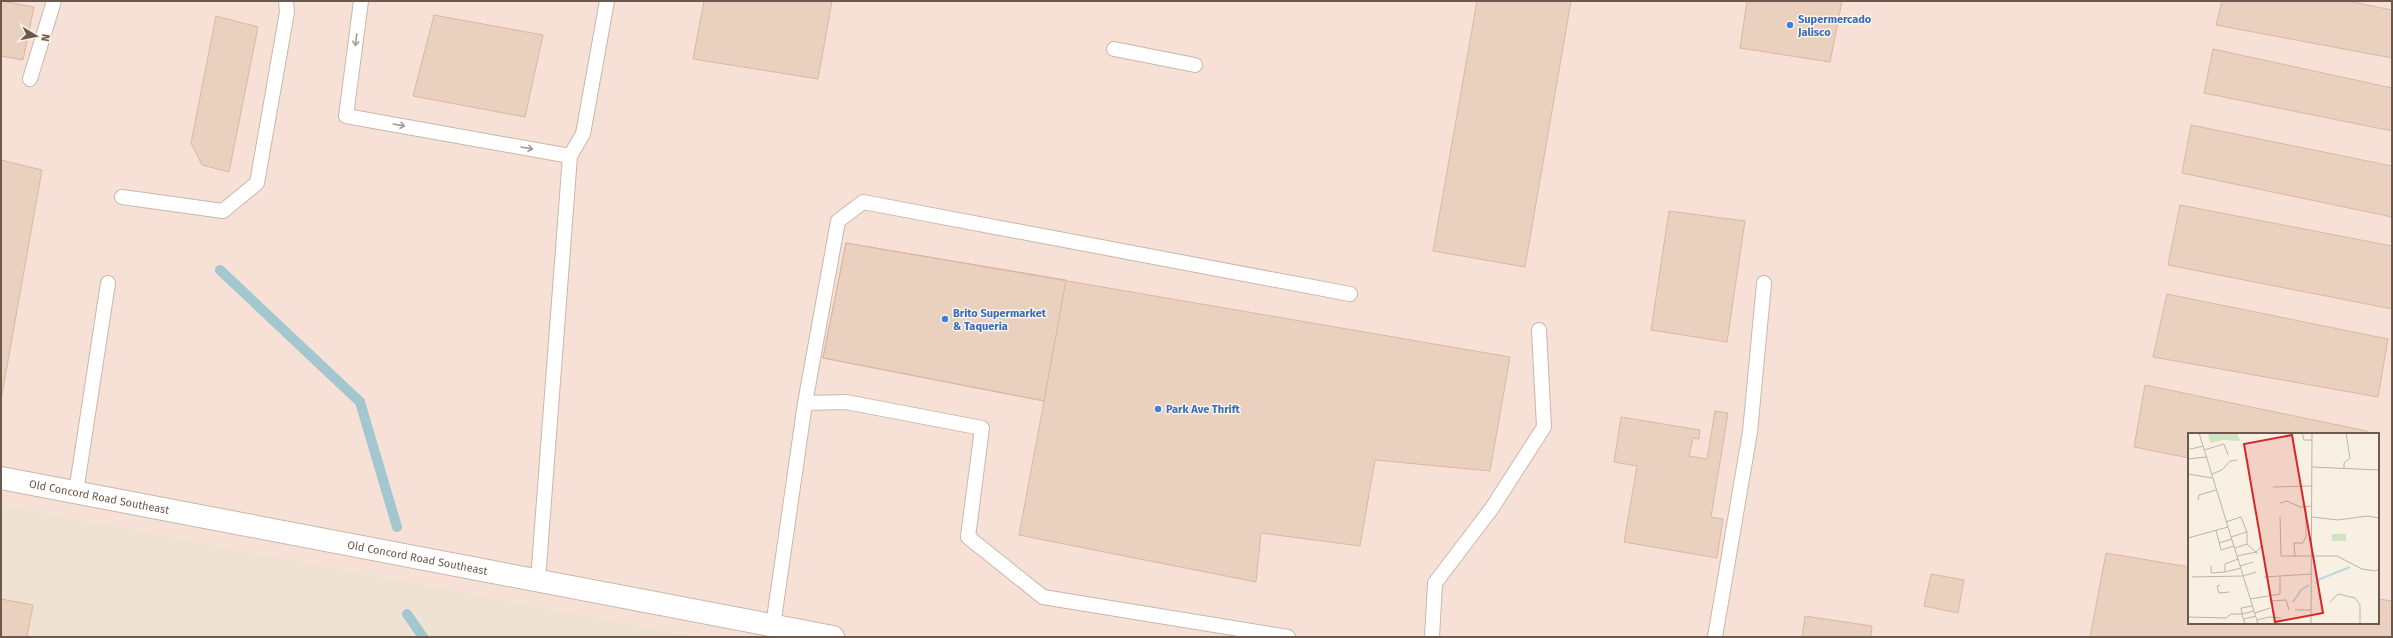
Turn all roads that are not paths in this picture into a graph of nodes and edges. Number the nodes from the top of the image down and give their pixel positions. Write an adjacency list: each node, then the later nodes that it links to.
1 (54, 1): 7 (lane)
2 (286, 1): 9 (lane)
3 (361, 1): 8 (lane, one-way to 8)
4 (607, 1): 8 (lane)
5 (1114, 49): 6 (lane)
6 (1195, 65)
7 (30, 79)
8 (570, 156): 17 (lane)
9 (122, 197)
10 (108, 283): 16 (lane)
11 (1764, 283): 22 (lane)
12 (1350, 294): 14 (lane)
13 (1539, 330): 21 (lane)
14 (805, 403): 18 (lane); 20 (lane)
15 (1, 478): 16 (street, Old Concord Road Southeast)
16 (76, 492): 17 (street, Old Concord Road Southeast)
17 (538, 580): 18 (street, Old Concord Road Southeast)
18 (772, 632): 19 (street, Old Concord Road Southeast)
19 (833, 637)
20 (1288, 637)
21 (1432, 637)
22 (1715, 637)

